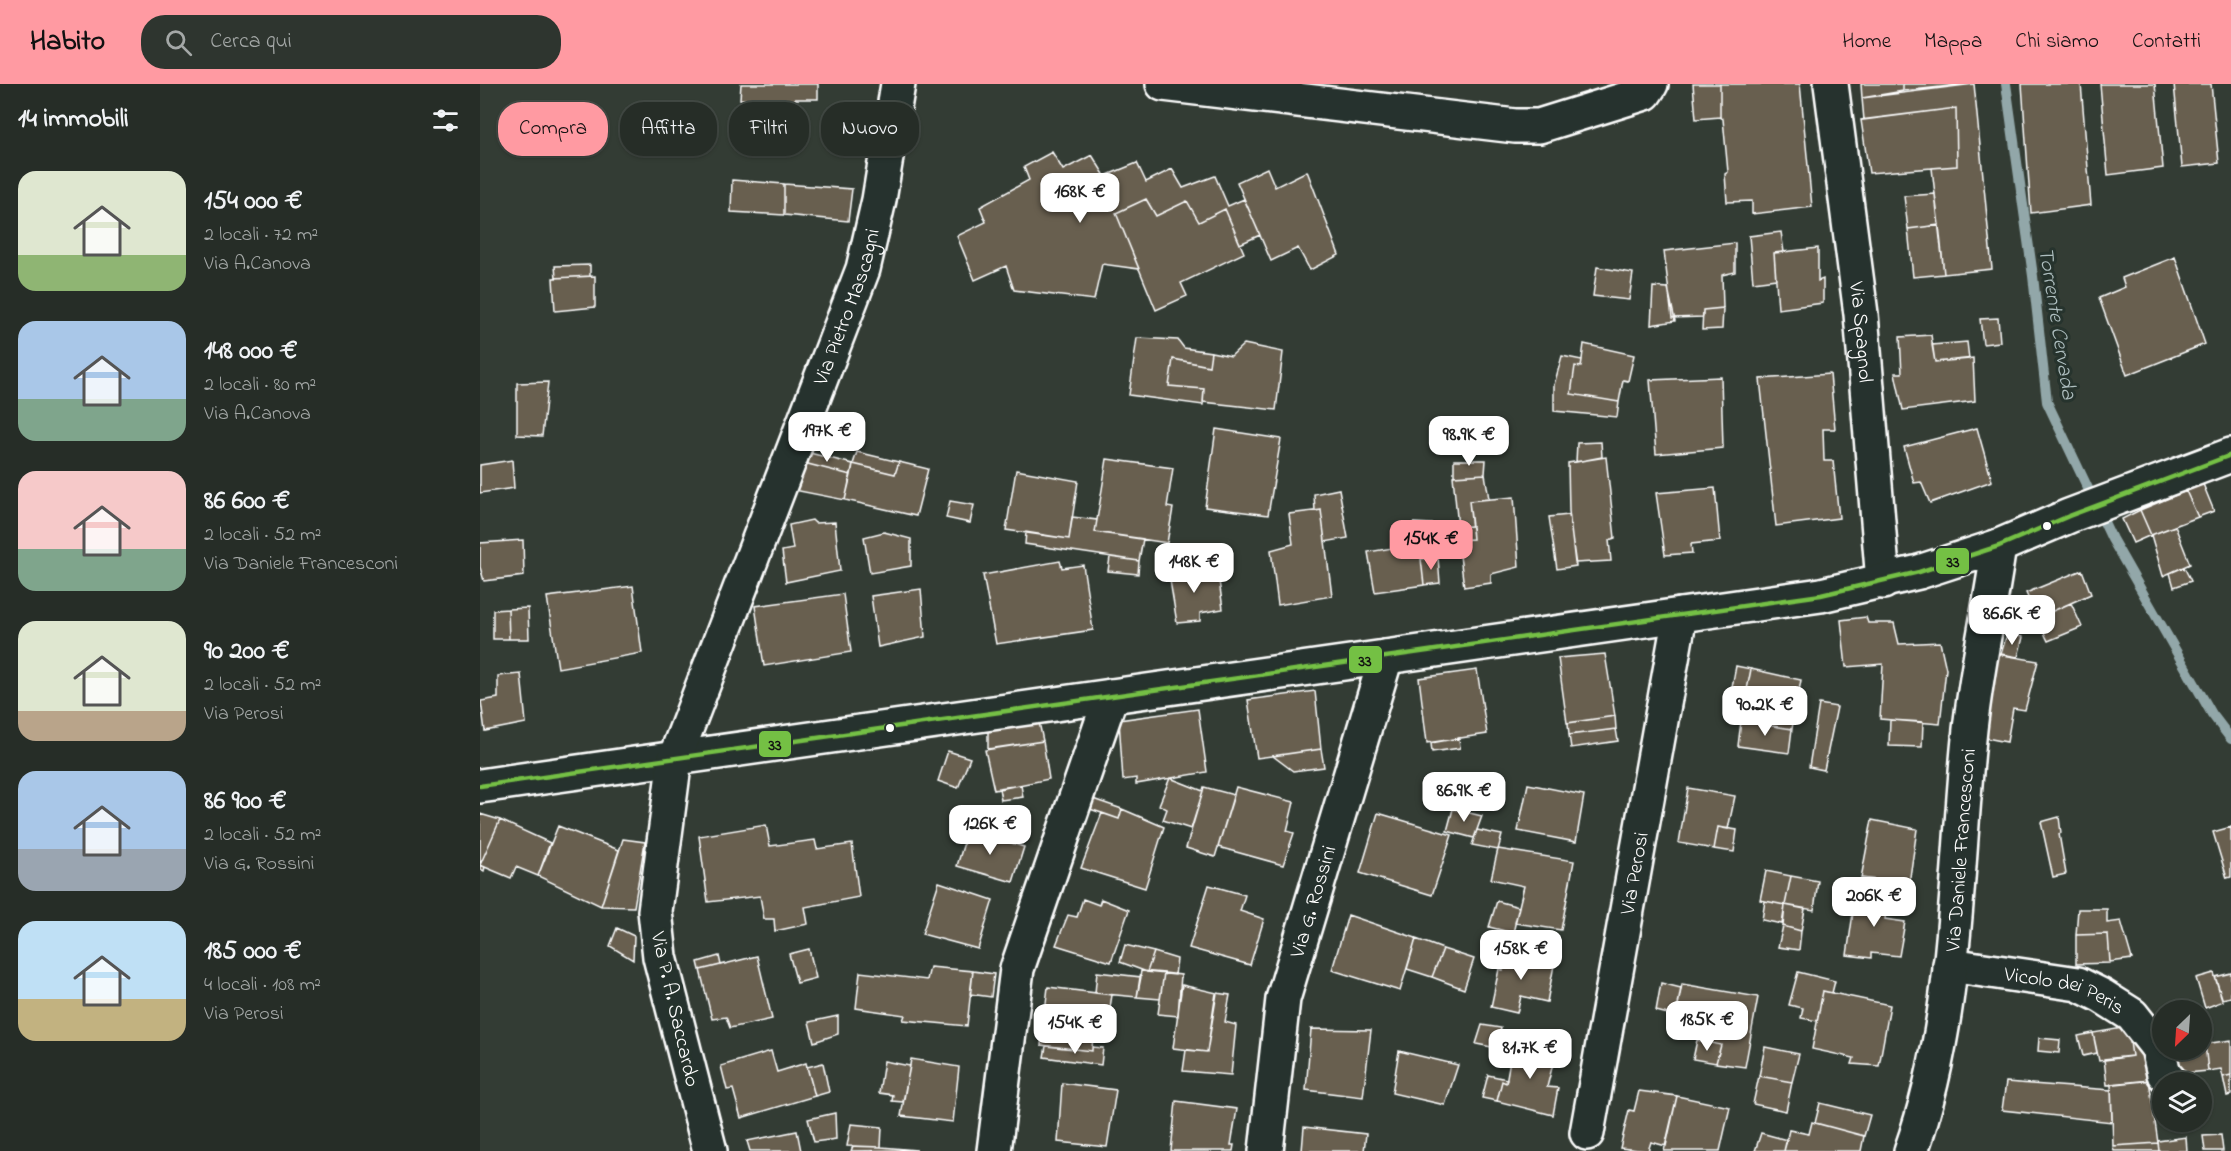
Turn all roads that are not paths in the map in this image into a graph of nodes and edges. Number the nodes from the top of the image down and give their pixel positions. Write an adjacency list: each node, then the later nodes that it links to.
1 (898, 84): 11 (street, Via Pietro Mascagni)
2 (1163, 84): 3 (street)
3 (1651, 84)
4 (1831, 84): 7 (street, Via Spagnol)
5 (2231, 455): 6 (street)
6 (1999, 546): 7 (street); 13 (street, Via Daniele Francesconi)
7 (1883, 582): 8 (street)
8 (1680, 615): 9 (street); 15 (street, Via Perosi)
9 (1386, 657): 10 (street); 18 (street, Via G. Rossini)
10 (1111, 696): 11 (street); 17 (street)
11 (675, 758): 12 (street); 16 (street, Via P. A. Saccardo)
12 (480, 786)
13 (1950, 965): 14 (street, Vicolo dei Peris); 19 (street, Via Daniele Francesconi)
14 (2164, 1072)
15 (1587, 1133)
16 (710, 1151)
17 (994, 1151)
18 (1266, 1151)
19 (1911, 1151)

